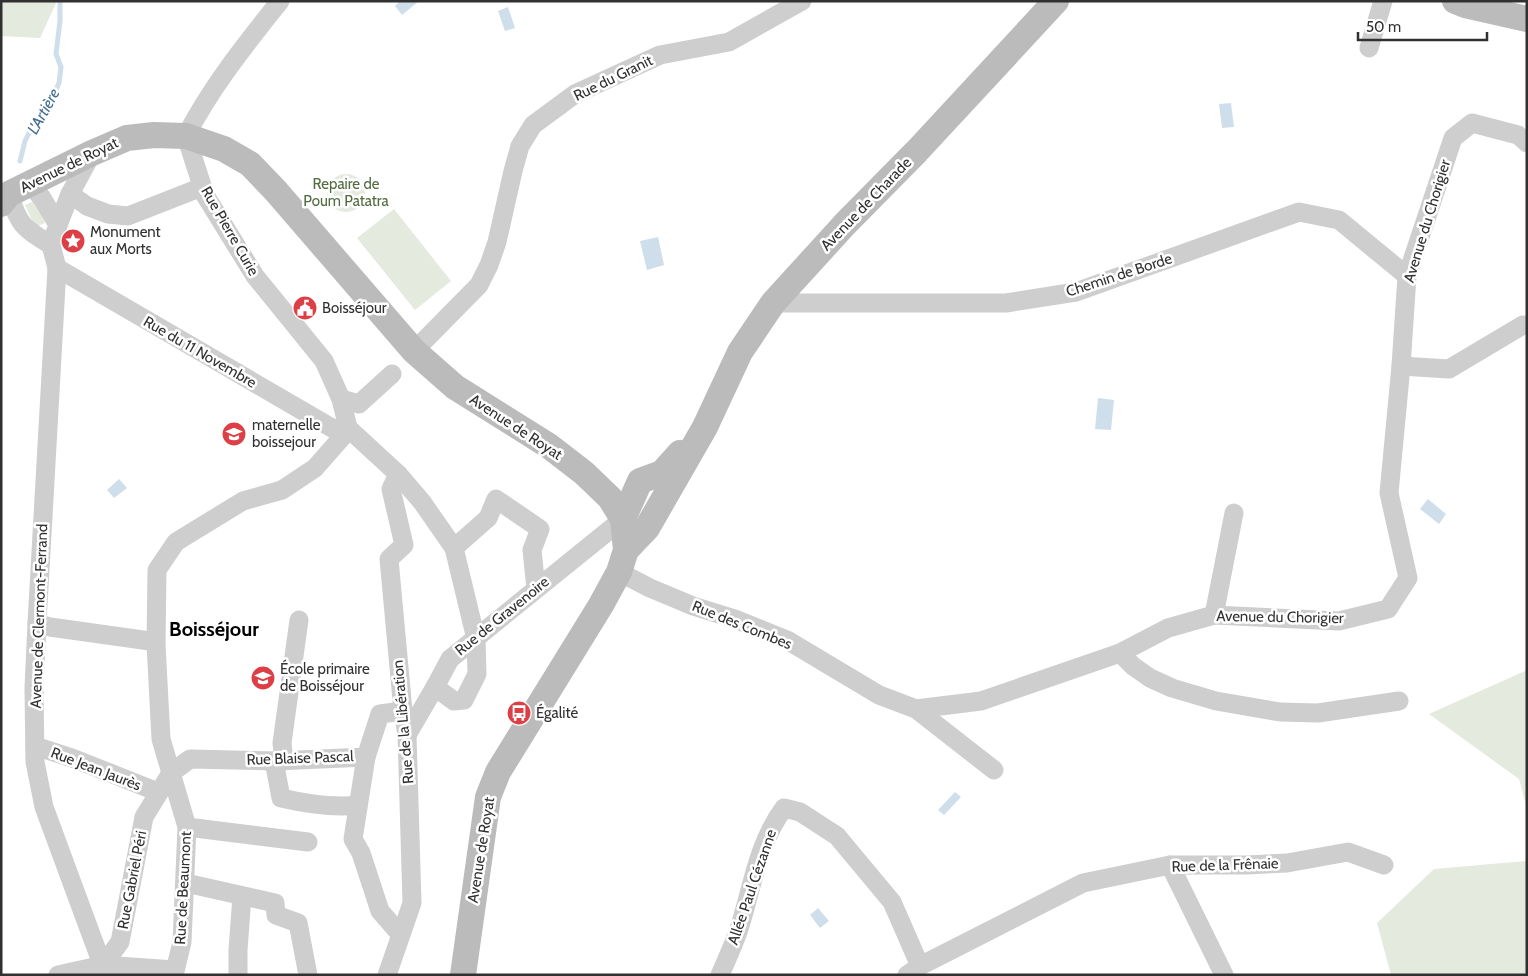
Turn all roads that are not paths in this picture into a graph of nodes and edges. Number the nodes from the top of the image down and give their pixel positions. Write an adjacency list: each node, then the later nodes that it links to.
1 (280, 1): 8 (street)
2 (802, 1): 20 (street, Rue du Granit)
3 (1056, 1): 18 (main road, Avenue de Charade)
4 (1383, 1): 7 (street)
5 (1455, 1): 6 (main road)
6 (1527, 19)
7 (1369, 48)
8 (186, 136): 10 (main road, Avenue de Royat); 11 (street, Rue Pierre Curie); 20 (main road, Avenue de Royat)
9 (1527, 143): 17 (street, Avenue du Chorigier)
10 (92, 153): 12 (main road, Avenue de Royat); 13 (street, Avenue de Clermont-Ferrand)
11 (202, 187): 13 (street); 23 (street, Rue Pierre Curie)
12 (11, 194): 14 (street); 15 (street)
13 (70, 194): 14 (street, Avenue de Clermont-Ferrand)
14 (58, 225): 15 (street, Avenue de Clermont-Ferrand)
15 (52, 246): 16 (street, Avenue de Clermont-Ferrand)
16 (57, 268): 25 (street, Rue du 11 Novembre); 36 (street, Avenue de Clermont-Ferrand)
17 (1407, 276): 18 (street, Chemin de Borde); 21 (street, Avenue du Chorigier)
18 (773, 303): 24 (main road, Avenue de Charade)
19 (1523, 325): 21 (street)
20 (414, 351): 26 (main road, Avenue de Royat)
21 (1401, 366): 34 (street, Avenue du Chorigier)
22 (392, 374): 23 (street)
23 (341, 399): 25 (street, Rue Pierre Curie)
24 (704, 427): 28 (main road, Avenue de Charade); 32 (main road, Avenue de Charade)
25 (346, 431): 27 (street, Rue du 11 Novembre); 38 (street, Rue de Beaumont)
26 (584, 473): 28 (main road, Avenue de Charade); 30 (main road, Avenue de Royat)
27 (398, 474): 31 (street, Rue du 11 Novembre); 43 (street, Rue de la Libération)
28 (640, 481): 30 (main road)
29 (1234, 513): 34 (street)
30 (623, 519): 32 (main road, Avenue de Royat); 33 (street, Rue de Gravenoire)
31 (454, 548): 33 (street); 37 (street)
32 (622, 561): 42 (street, Rue des Combes); 66 (main road, Avenue de Royat)
33 (536, 589): 37 (street, Rue de Gravenoire)
34 (1214, 615): 39 (street, Avenue du Chorigier)
35 (299, 620): 47 (street)
36 (37, 623): 38 (street); 45 (street, Avenue de Clermont-Ferrand)
37 (476, 639): 40 (street, Rue de Gravenoire); 40 (street)
38 (156, 644): 49 (street, Rue de Beaumont)
39 (1120, 653): 41 (street); 42 (street, Avenue du Chorigier)
40 (435, 688): 44 (street, Rue de Gravenoire)
41 (1399, 701)
42 (916, 709): 48 (street)
43 (403, 711): 44 (street, Rue de la Libération); 46 (street, Rue Blaise Pascal)
44 (407, 735): 58 (street, Rue de la Libération)
45 (35, 746): 50 (street, Rue Jean Jaurès); 59 (street, Avenue de Clermont-Ferrand)
46 (366, 756): 47 (street, Rue Blaise Pascal); 51 (street)
47 (279, 761): 49 (street, Rue Blaise Pascal); 51 (street)
48 (994, 770)
49 (171, 773): 50 (street, Rue Gabriel Péri); 52 (street, Rue de Beaumont)
50 (158, 792): 59 (street, Rue Gabriel Péri)
51 (358, 805): 58 (street)
52 (187, 827): 53 (street); 56 (street, Rue de Beaumont)
53 (308, 842)
54 (1170, 865): 55 (street, Rue de la Frênaie); 60 (street, Rue de la Frênaie); 68 (street)
55 (1384, 865)
56 (186, 883): 57 (street); 61 (street, Rue de Beaumont)
57 (242, 896): 63 (street); 64 (street)
58 (400, 934): 65 (street, Rue de la Libération)
59 (104, 970): 61 (street); 62 (street)
60 (914, 970): 67 (street, Allée Paul Cézanne)
61 (175, 972)
62 (58, 975)
63 (238, 975)
64 (308, 975)
65 (387, 975)
66 (463, 975)
67 (720, 975)
68 (1224, 975)

